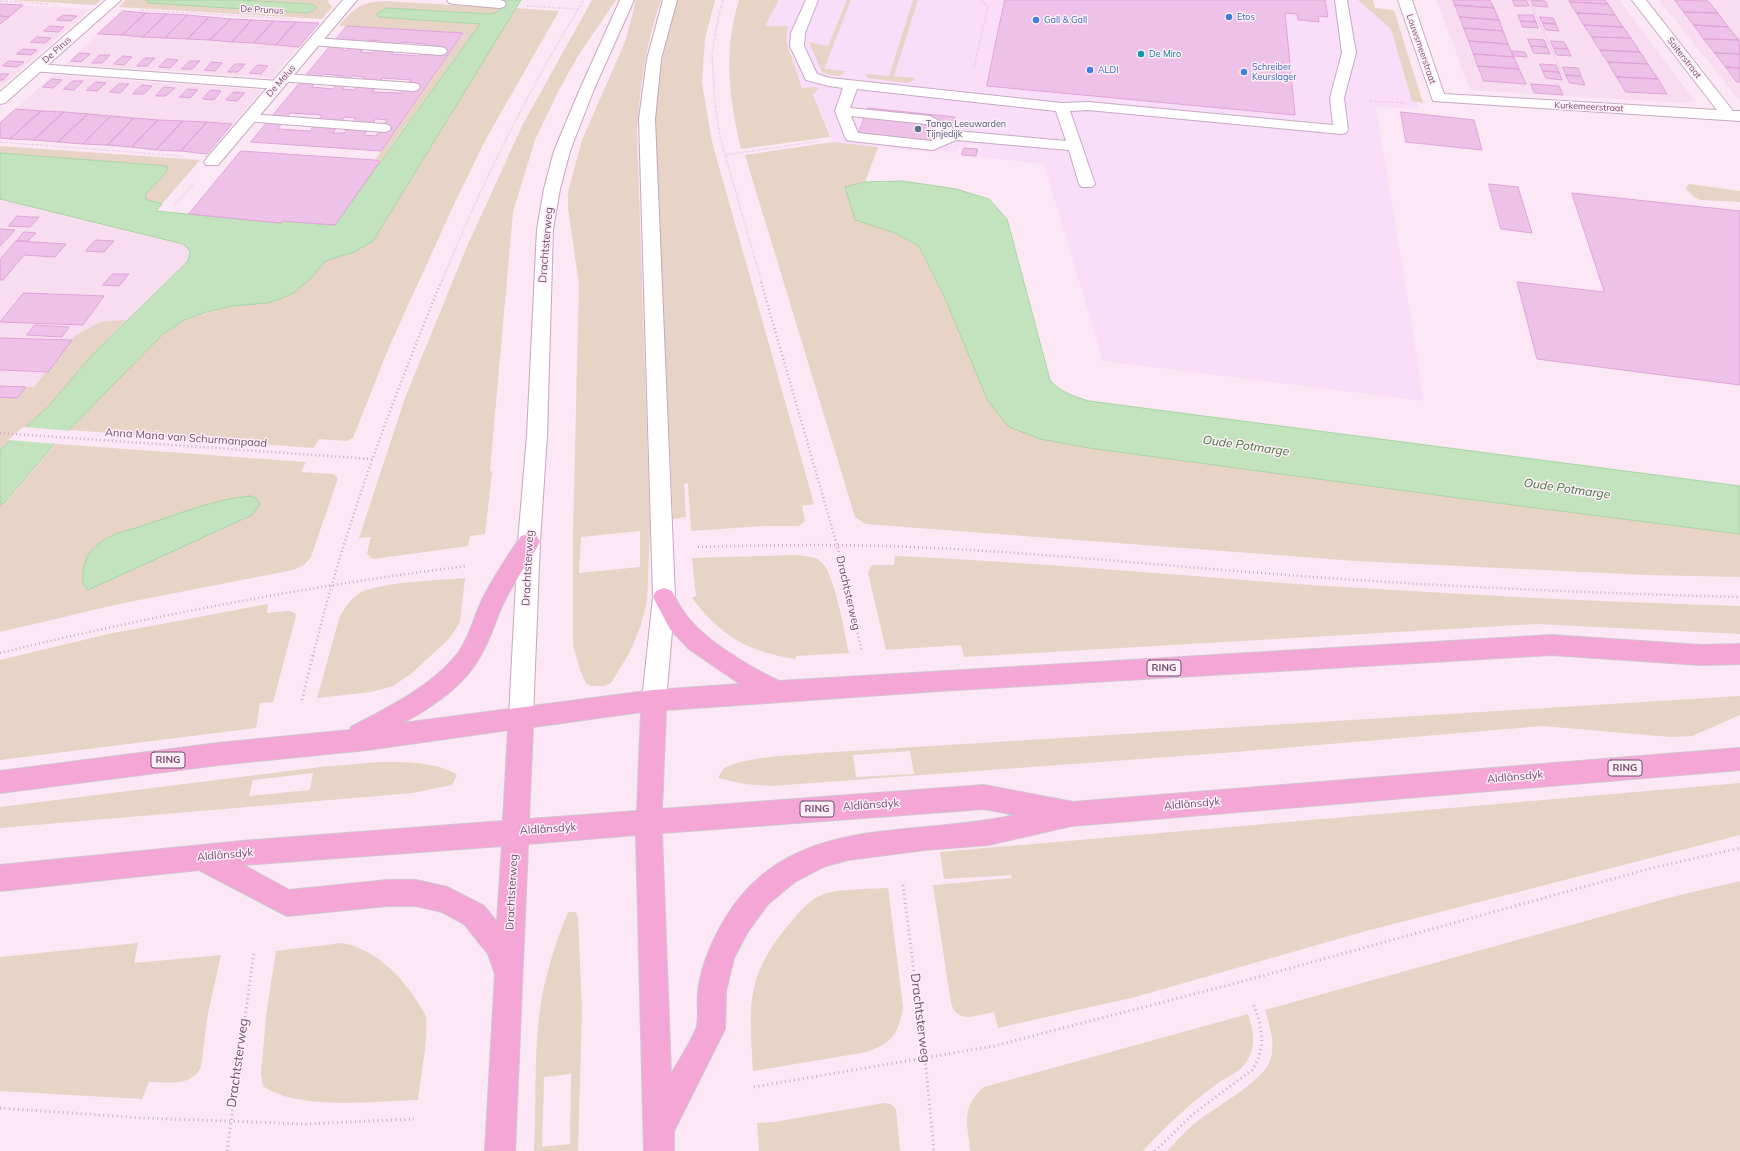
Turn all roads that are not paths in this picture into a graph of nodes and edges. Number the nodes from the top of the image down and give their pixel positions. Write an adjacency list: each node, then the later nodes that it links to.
1 (350, 0): 11 (main road, De Malus)
2 (454, 0): 10 (main road)
3 (627, 0): 28 (main road, Drachtsterweg)
4 (670, 0): 29 (main road)
5 (812, 0): 15 (lane)
6 (1340, 0): 19 (lane)
7 (1405, 0): 17 (main road, Louwsmeerstraat)
8 (1639, 0): 21 (main road, Saiterstraat)
9 (109, 4): 13 (main road, De Pirus)
10 (499, 4)
11 (315, 42): 12 (lane); 14 (main road, De Malus)
12 (440, 51)
13 (36, 68): 14 (lane); 18 (main road, De Pirus)
14 (281, 82): 16 (lane); 22 (main road, De Malus)
15 (851, 85): 19 (lane); 20 (lane)
16 (413, 87)
17 (1438, 98): 21 (main road, Kurkemeerstraat)
18 (0, 100)
19 (1062, 107): 25 (lane)
20 (842, 110): 24 (lane); 24 (lane)
21 (1734, 115)
22 (250, 118): 23 (lane); 26 (main road, De Malus)
23 (384, 128)
24 (954, 136): 25 (lane)
25 (1074, 146): 27 (lane)
26 (214, 160)
27 (1087, 184)
28 (529, 542): 33 (main road, Drachtsterweg); 34 (main road)
29 (664, 597): 31 (main road); 32 (main road)
30 (1740, 654): 31 (main road, RING)
31 (777, 692): 32 (main road, RING)
32 (654, 700): 33 (main road, RING); 38 (main road)
33 (521, 717): 34 (main road, RING); 39 (main road, Drachtsterweg)
34 (336, 742): 36 (main road, RING)
35 (1740, 759): 37 (main road, Aldlânsdyk / RING)
36 (0, 782)
37 (1073, 814): 38 (main road, Aldlânsdyk / RING); 43 (main road)
38 (650, 822): 39 (main road, Aldlânsdyk / RING); 43 (main road)
39 (515, 832): 40 (main road, Aldlânsdyk / RING); 42 (main road, Drachtsterweg)
40 (201, 857): 41 (main road, Aldlânsdyk / RING); 42 (main road)
41 (0, 878)
42 (508, 975): 44 (main road, Drachtsterweg)
43 (658, 1140)
44 (500, 1151)

